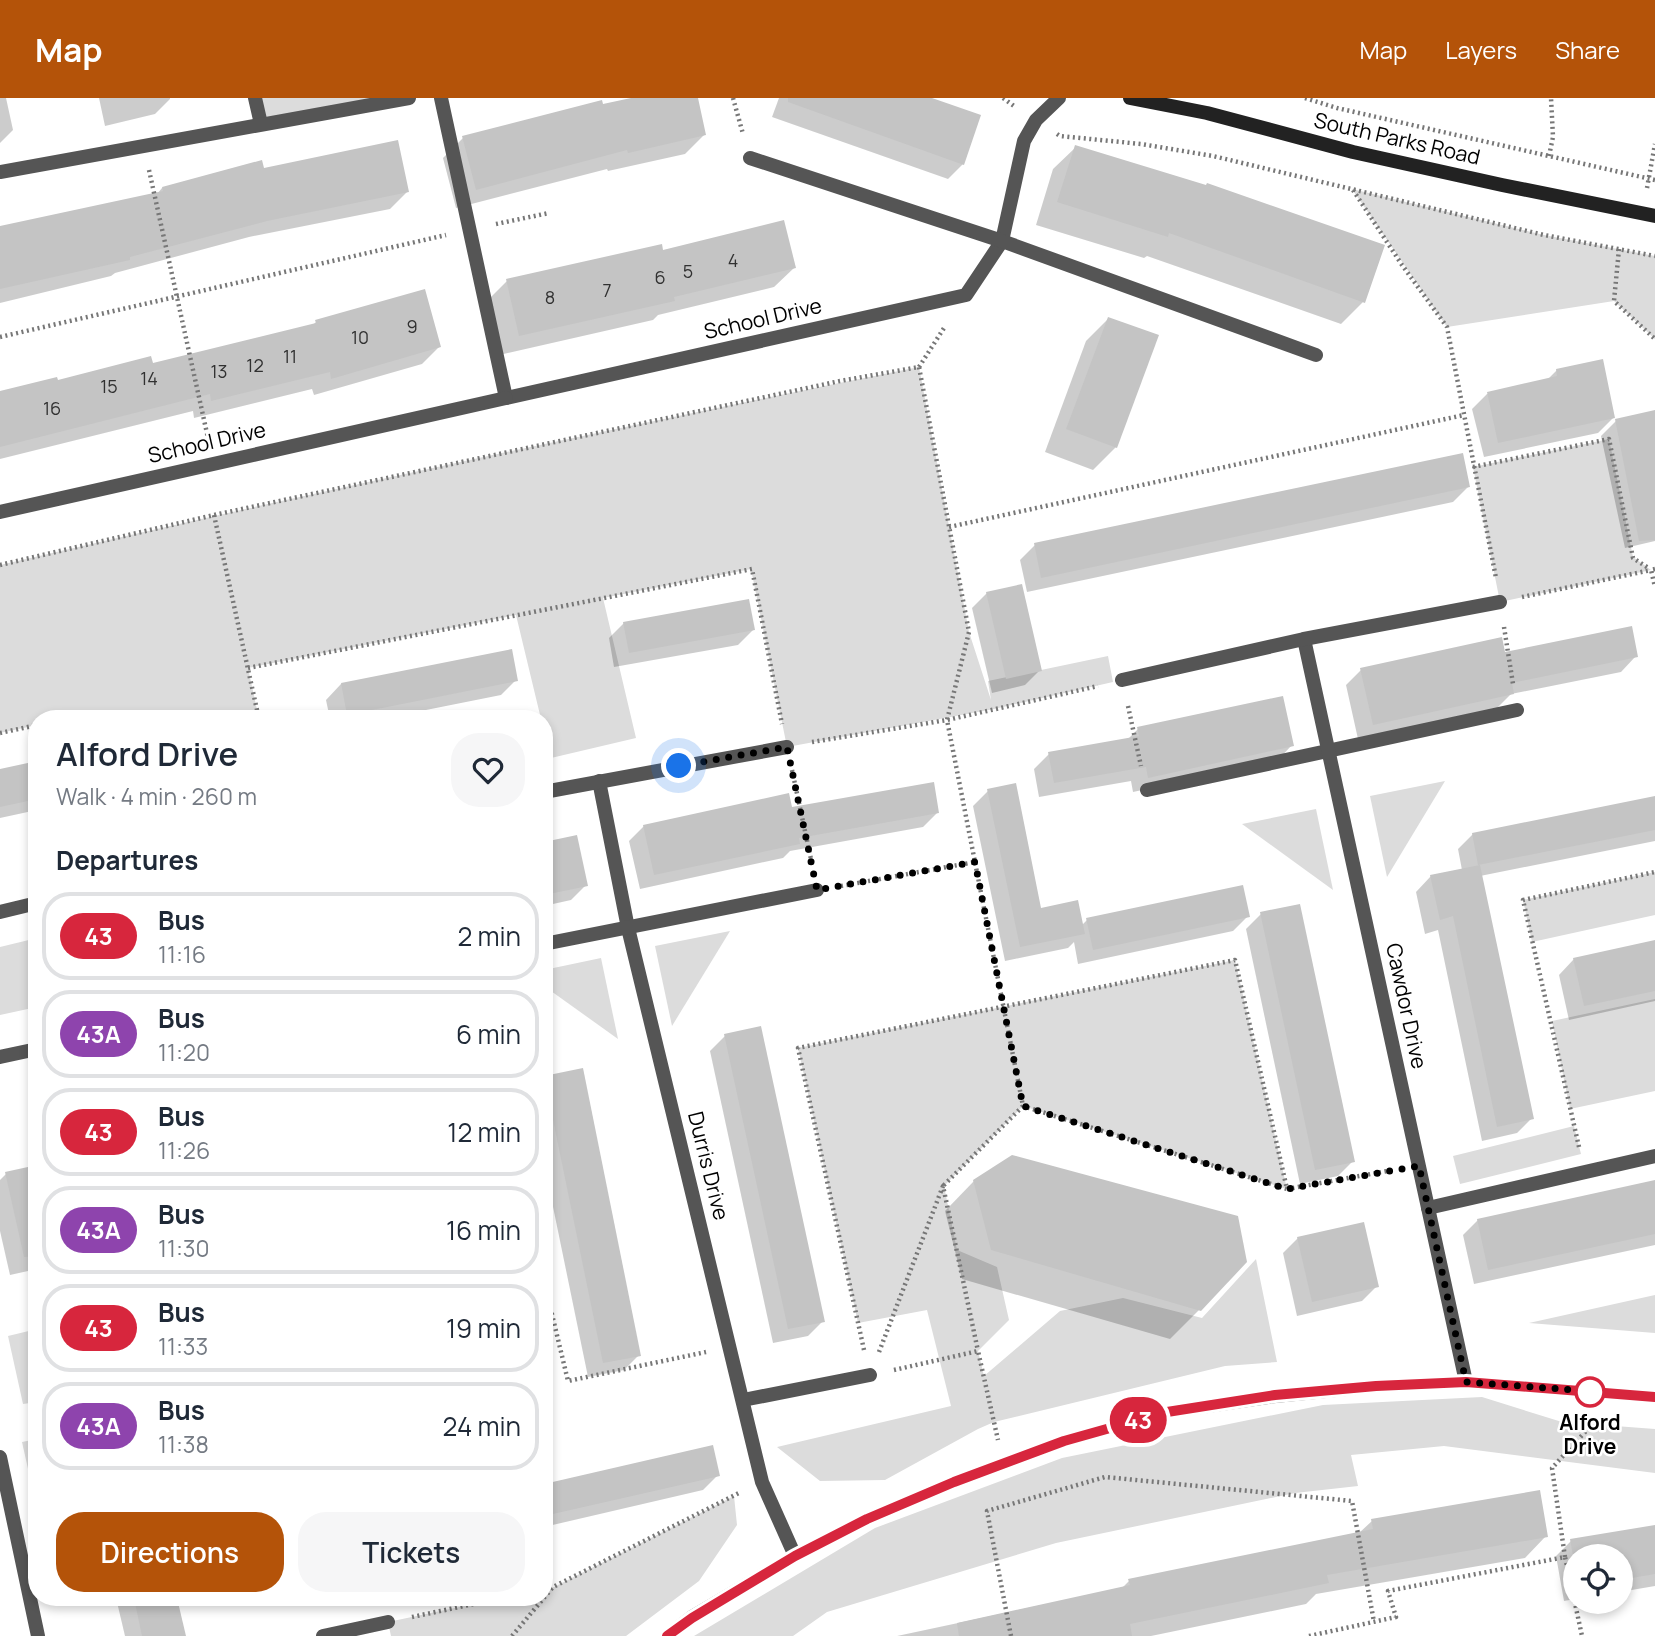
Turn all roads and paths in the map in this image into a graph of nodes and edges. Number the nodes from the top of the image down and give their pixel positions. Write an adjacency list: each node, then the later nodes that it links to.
1 (255, 98): 11 (street)
2 (409, 98): 11 (street)
3 (442, 98): 20 (street)
4 (733, 98): 14 (path)
5 (1003, 98): 10 (path)
6 (1059, 98): 10 (street)
7 (1130, 98): 19 (street, South Parks Road)
8 (1305, 98): 13 (path)
9 (1551, 98): 13 (path)
10 (1036, 120): 17 (path); 21 (street)
11 (261, 124): 12 (street)
12 (143, 145): 15 (street); 25 (path)
13 (1549, 157): 16 (path)
14 (750, 158): 21 (street)
15 (0, 172)
16 (1655, 180)
17 (1352, 189): 22 (path); 31 (path)
18 (549, 214): 20 (path)
19 (1655, 216)
20 (471, 229): 25 (path); 30 (street)
21 (1002, 242): 24 (street); 28 (street)
22 (1619, 249): 23 (path); 27 (path)
23 (1655, 256)
24 (966, 295): 29 (path); 30 (street, School Drive)
25 (177, 296): 26 (path); 32 (path)
26 (0, 337)
27 (1655, 340)
28 (1316, 355)
29 (919, 367): 35 (path); 36 (path)
30 (506, 398): 32 (street, School Drive)
31 (1464, 415): 33 (path); 36 (path)
32 (213, 464): 34 (street, School Drive)
33 (1473, 467): 38 (path); 40 (path)
34 (0, 512)
35 (214, 515): 37 (path); 42 (path)
36 (949, 527): 46 (path)
37 (0, 565)
38 (1653, 569): 39 (path); 40 (path)
39 (1655, 587)
40 (1500, 602): 41 (street); 45 (path)
41 (1304, 639): 43 (street); 50 (street, Cawdor Drive)
42 (248, 668): 44 (path); 49 (path)
43 (1122, 680): 46 (path); 53 (path)
44 (257, 710)
45 (1517, 710): 50 (street)
46 (947, 720): 49 (path); 54 (path)
47 (28, 727): 48 (path)
48 (0, 733)
49 (787, 747): 51 (street); 56 (path)
50 (1329, 750): 53 (street); 66 (street, Cawdor Drive)
51 (599, 781): 52 (street); 59 (street, Durris Drive)
52 (553, 790)
53 (1147, 790)
54 (975, 862): 56 (path); 61 (path)
55 (1655, 872): 67 (path)
56 (817, 890): 59 (street)
57 (28, 906): 58 (street)
58 (0, 912)
59 (628, 928): 60 (street); 72 (street, Durris Drive)
60 (553, 942)
61 (1004, 1008): 64 (path); 69 (path); 74 (path)
62 (28, 1051): 63 (street)
63 (0, 1057)
64 (1023, 1106): 68 (path); 69 (path)
65 (1655, 1156): 67 (street)
66 (1419, 1166): 69 (path); 70 (street, Cawdor Drive)
67 (1584, 1172): 70 (street)
68 (943, 1186): 73 (path); 74 (path)
69 (1287, 1189)
70 (1428, 1208): 75 (street, Cawdor Drive)
71 (553, 1318): 72 (path)
72 (730, 1346): 77 (street, Durris Drive)
73 (978, 1351): 74 (path); 80 (path)
74 (870, 1375): 77 (street)
75 (1466, 1382): 76 (street); 80 (street)
76 (1655, 1397)
77 (743, 1400): 81 (street, Durris Drive)
78 (1587, 1430): 82 (path)
79 (0, 1457): 86 (street)
80 (1003, 1463): 83 (street)
81 (762, 1482): 83 (street, Durris Drive); 85 (path)
82 (1563, 1544)
83 (795, 1556): 96 (street)
84 (1563, 1557): 92 (path)
85 (554, 1587)
86 (28, 1589)
87 (32, 1606): 93 (street)
88 (464, 1606): 91 (path)
89 (538, 1606): 95 (path)
90 (1577, 1614): 99 (path)
91 (388, 1622): 94 (street)
92 (1374, 1622): 97 (path); 98 (path)
93 (38, 1636)
94 (323, 1636)
95 (512, 1636)
96 (667, 1636)
97 (1010, 1636)
98 (1309, 1636)
99 (1582, 1636)

